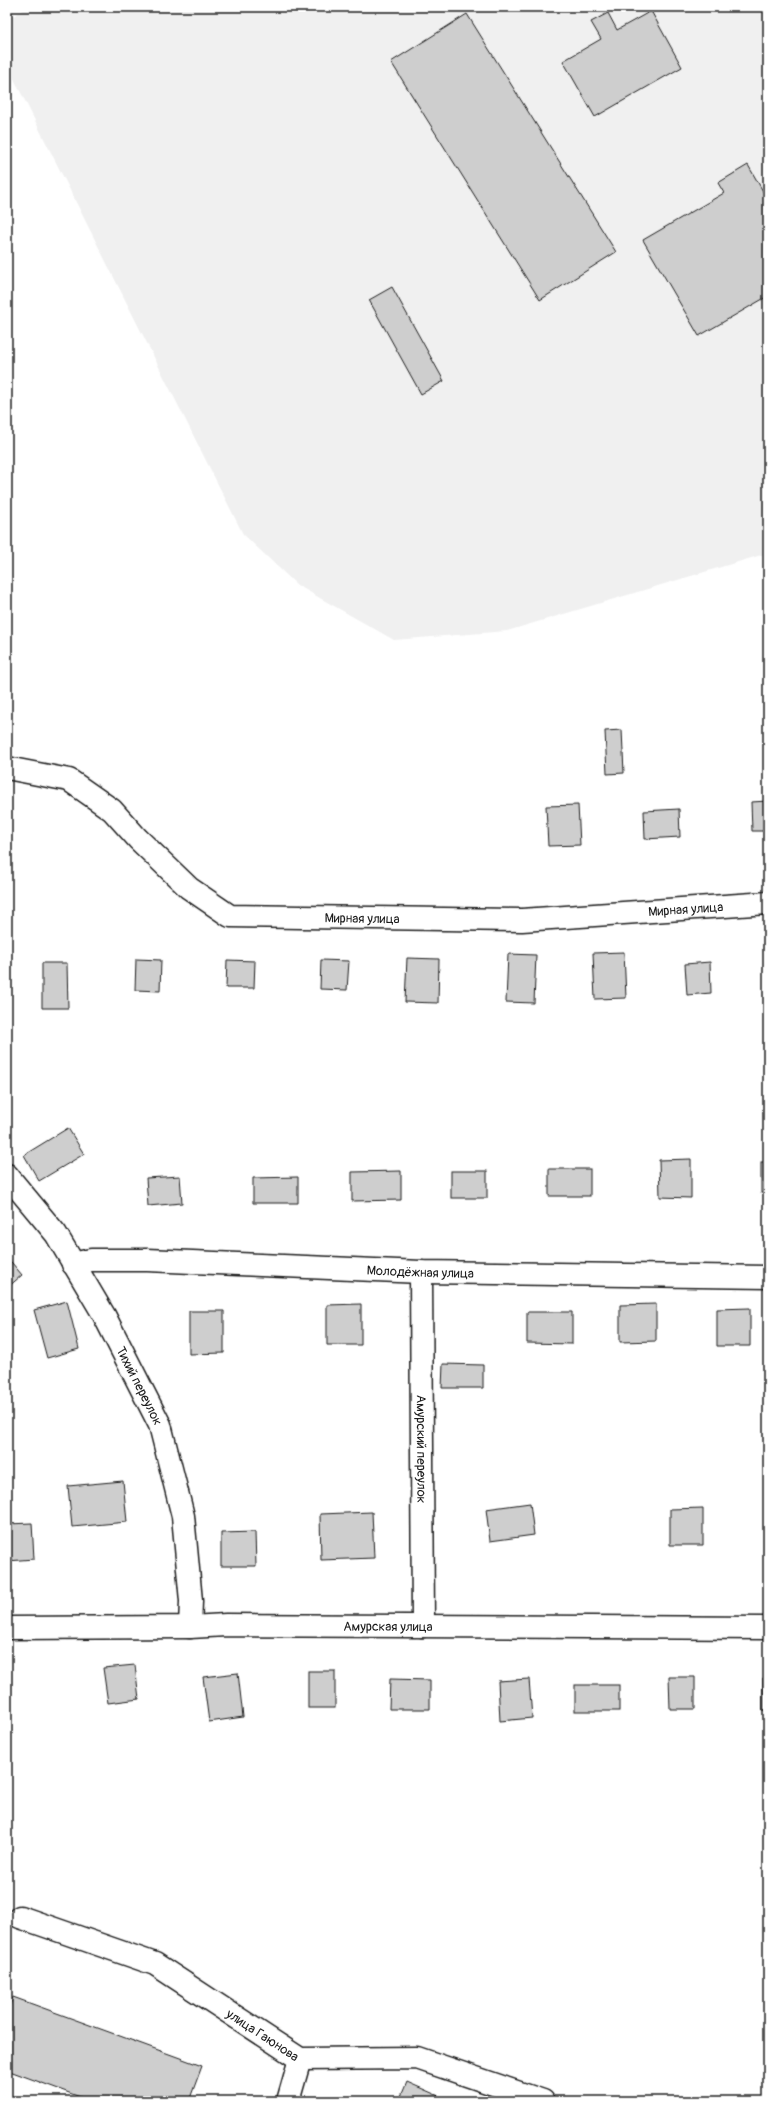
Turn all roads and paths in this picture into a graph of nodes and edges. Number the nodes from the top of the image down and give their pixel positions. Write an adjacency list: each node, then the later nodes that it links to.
1 (7, 768): 2 (street, Мирная улица)
2 (768, 904)
3 (7, 1175): 4 (street, Тихий переулок)
4 (73, 1264): 5 (street, Молодёжная улица); 8 (street, Тихий переулок)
5 (421, 1272): 6 (street, Молодёжная улица); 7 (street, Амурский переулок)
6 (768, 1277)
7 (423, 1626): 8 (street, Амурская улица); 10 (street, Амурская улица)
8 (190, 1627): 9 (street, Амурская улица)
9 (7, 1628)
10 (768, 1628)
11 (20, 1917): 12 (street, улица Гаюнова)
12 (300, 2059): 13 (street); 14 (street, улица Гаюнова)
13 (288, 2101)
14 (543, 2101)

